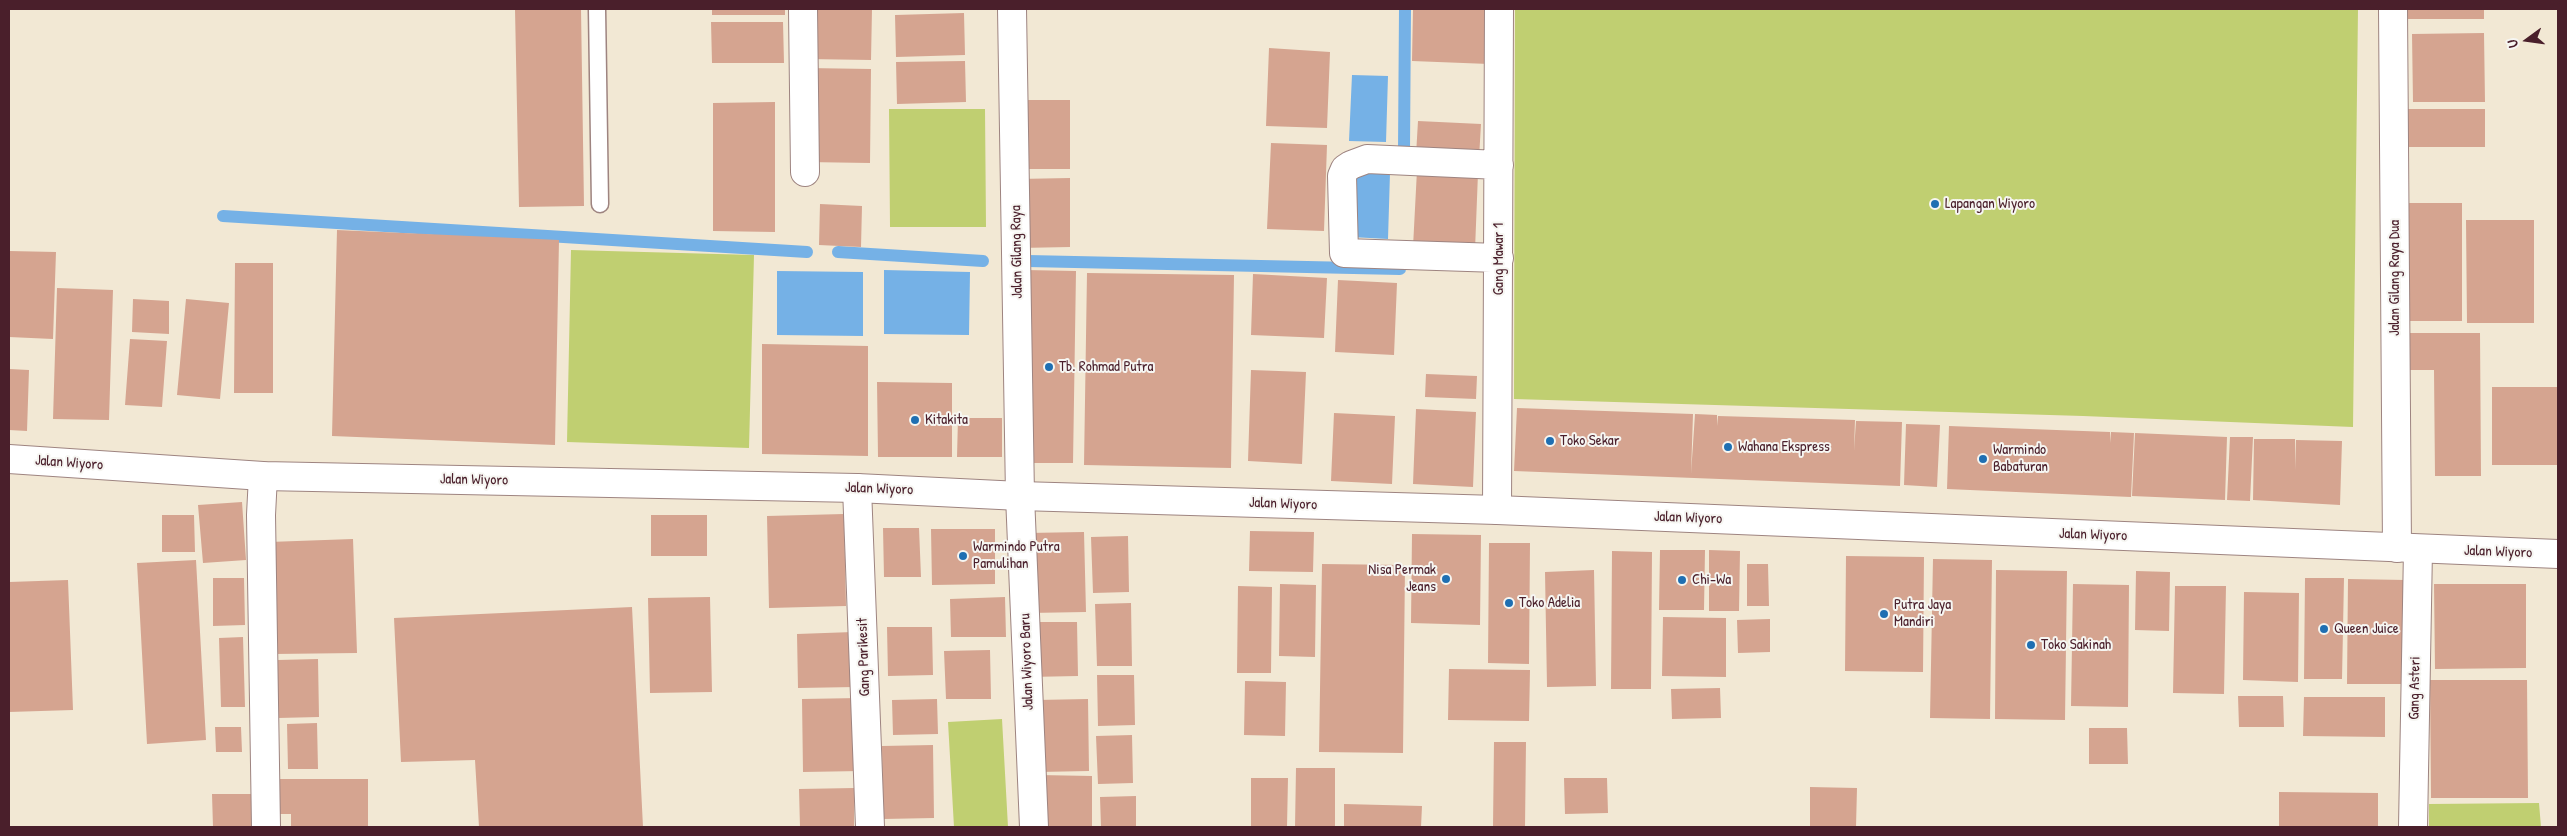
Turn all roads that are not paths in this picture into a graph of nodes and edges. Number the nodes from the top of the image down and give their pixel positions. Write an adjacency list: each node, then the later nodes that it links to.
1 (597, 9): 8 (lane)
2 (803, 9): 7 (street)
3 (1012, 9): 13 (street, Jalan Gilang Raya)
4 (1499, 9): 6 (street, Gang Mawar 1)
5 (2393, 9): 15 (street, Jalan Gilang Raya Dua)
6 (1499, 165): 9 (street, Gang Mawar 1); 9 (street)
7 (805, 172)
8 (600, 204)
9 (1498, 258): 14 (street, Gang Mawar 1)
10 (9, 459): 11 (street, Jalan Wiyoro)
11 (263, 476): 12 (street, Jalan Wiyoro); 17 (street)
12 (857, 488): 13 (street, Jalan Wiyoro); 18 (street, Gang Parikesit)
13 (1020, 496): 14 (street, Jalan Wiyoro); 19 (street, Jalan Wiyoro Baru)
14 (1497, 510): 15 (street, Jalan Wiyoro)
15 (2407, 549): 16 (street, Jalan Wiyoro); 20 (street, Gang Asteri)
16 (2558, 554)
17 (266, 827)
18 (870, 827)
19 (1034, 827)
20 (2413, 827)

